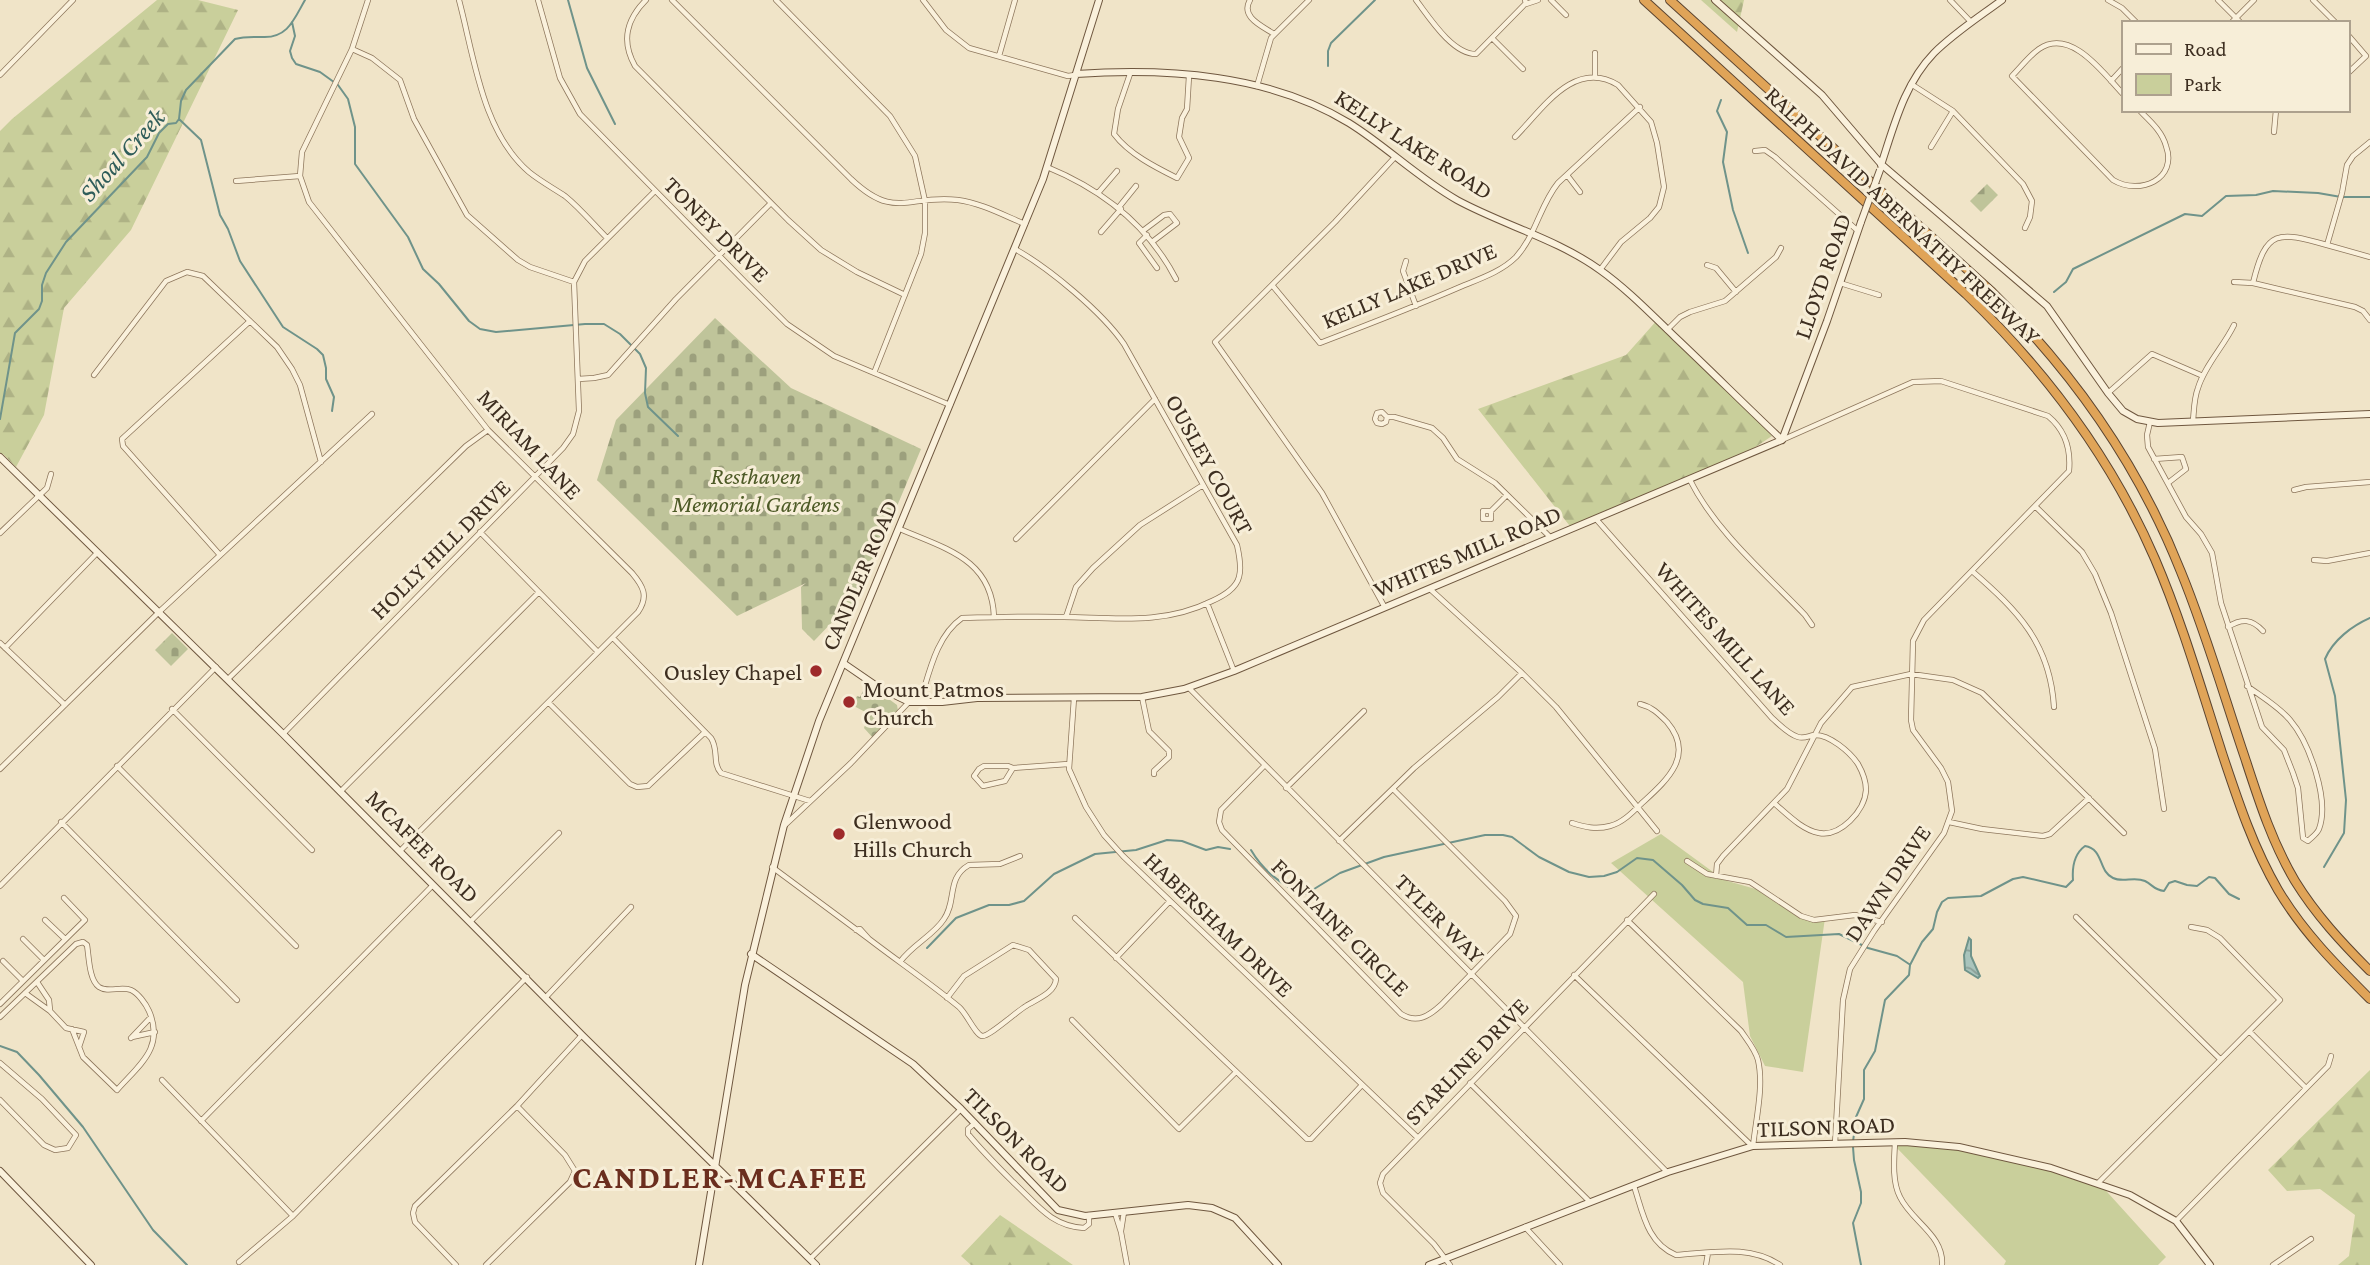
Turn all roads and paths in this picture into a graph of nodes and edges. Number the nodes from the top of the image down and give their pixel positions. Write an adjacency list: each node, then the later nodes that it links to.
1 (73, 0): 44 (street)
2 (368, 0): 36 (street)
3 (459, 0): 80 (street)
4 (538, 0): 68 (street, TONEY DRIVE)
5 (646, 0): 72 (street)
6 (672, 0): 71 (street)
7 (776, 0): 71 (street)
8 (923, 0): 38 (street)
9 (1015, 0): 38 (street)
10 (1099, 0): 42 (street, CANDLER ROAD)
11 (1250, 0): 33 (street)
12 (1309, 0): 33 (street)
13 (1416, 0): 35 (street)
14 (1538, 0): 25 (street)
15 (1551, 0): 26 (street)
16 (1644, 0): 240 (highway, RALPH DAVID ABERNATHY FREEWAY)
17 (1670, 0): 230 (highway, RALPH DAVID ABERNATHY FREEWAY)
18 (1715, 0): 62 (street)
19 (1950, 0): 32 (street)
20 (2002, 0): 32 (street, LLOYD ROAD)
21 (2108, 0): 28 (street)
22 (2218, 0): 27 (street)
23 (2254, 0): 27 (street)
24 (2313, 0): 31 (street)
25 (1525, 2): 35 (street)
26 (1566, 15)
27 (2236, 18): 29 (street); 30 (street)
28 (2135, 21)
29 (2233, 21)
30 (2239, 21)
31 (2334, 21)
32 (1972, 23): 48 (street, LLOYD ROAD)
33 (1275, 34): 49 (street)
34 (2349, 36): 41 (street)
35 (1492, 38): 39 (street)
36 (352, 49): 65 (street); 92 (street)
37 (1595, 53): 46 (street)
38 (999, 56): 42 (street)
39 (1523, 69)
40 (2122, 69): 47 (street)
41 (2349, 72)
42 (1076, 74): 43 (street, KELLY LAKE ROAD); 61 (street, CANDLER ROAD)
43 (1130, 74): 45 (street, KELLY LAKE ROAD); 45 (street)
44 (0, 75)
45 (1189, 76): 49 (street, KELLY LAKE ROAD)
46 (1595, 77): 51 (street); 56 (street)
47 (2111, 81): 50 (street); 53 (street)
48 (1912, 84): 52 (street); 62 (street, LLOYD ROAD)
49 (1257, 86): 60 (street, KELLY LAKE ROAD)
50 (2122, 93)
51 (1640, 107): 64 (street, KELLY LAKE DRIVE); 90 (street)
52 (1953, 111): 58 (street); 75 (street)
53 (2141, 112)
54 (2276, 112): 55 (street)
55 (2274, 132)
56 (1515, 137)
57 (2370, 142): 82 (street)
58 (1931, 147)
59 (1755, 151): 76 (street)
60 (1395, 157): 79 (street, KELLY LAKE ROAD); 96 (street)
61 (1047, 167): 70 (street); 74 (street, CANDLER ROAD)
62 (1880, 167): 76 (street, LLOYD ROAD, bridge); 109 (street)
63 (1117, 171): 70 (street)
64 (1567, 175): 69 (street); 79 (street, KELLY LAKE DRIVE)
65 (300, 176): 66 (street); 117 (street, MIRIAM LANE)
66 (236, 181)
67 (1136, 186): 73 (street)
68 (655, 191): 80 (street); 85 (street, TONEY DRIVE)
69 (1580, 192)
70 (1098, 193): 73 (street)
71 (925, 201): 74 (street); 98 (street)
72 (771, 203): 85 (street); 98 (street)
73 (1120, 208): 77 (street); 78 (street)
74 (1025, 225): 84 (street, CANDLER ROAD)
75 (2025, 228)
76 (1858, 230): 94 (street, LLOYD ROAD)
77 (1101, 232)
78 (1145, 233): 81 (street); 81 (street); 89 (street)
79 (1531, 234): 90 (street, KELLY LAKE ROAD); 100 (street, KELLY LAKE DRIVE)
80 (607, 238): 92 (street)
81 (1152, 242): 91 (street)
82 (2327, 245): 86 (street); 95 (street)
83 (1781, 248): 97 (street)
84 (1015, 249): 110 (street, OUSLEY COURT); 111 (street, CANDLER ROAD)
85 (720, 256): 105 (street, TONEY DRIVE); 108 (street)
86 (2370, 257)
87 (1406, 261): 100 (street)
88 (1707, 265): 97 (street)
89 (1157, 268)
90 (1600, 270): 104 (street, KELLY LAKE ROAD)
91 (1176, 279)
92 (574, 282): 108 (street, HOLLY HILL DRIVE)
93 (2234, 282): 95 (street)
94 (1840, 283): 99 (street); 118 (street, LLOYD ROAD)
95 (2253, 283): 101 (street)
96 (1272, 285): 100 (street, KELLY LAKE DRIVE); 148 (street)
97 (1736, 292): 104 (street)
98 (905, 295): 105 (street)
99 (1879, 295)
100 (1416, 306)
101 (2370, 320)
102 (250, 321): 106 (street); 122 (street); 142 (street)
103 (2234, 325): 107 (street)
104 (1667, 330): 118 (street, KELLY LAKE ROAD)
105 (874, 373): 111 (street, TONEY DRIVE)
106 (94, 375)
107 (2203, 376): 109 (street); 115 (street)
108 (578, 379): 124 (street, HOLLY HILL DRIVE)
109 (2108, 393): 116 (street)
110 (1155, 399): 128 (street, OUSLEY COURT); 139 (street)
111 (950, 405): 135 (street, CANDLER ROAD)
112 (372, 414): 122 (street)
113 (2370, 414): 115 (street)
114 (1387, 417): 130 (street)
115 (2193, 421): 116 (street)
116 (2150, 422): 120 (street)
117 (488, 430): 124 (street, MIRIAM LANE); 164 (street)
118 (1782, 440): 121 (street, WHITES MILL ROAD); 125 (street, WHITES MILL ROAD)
119 (0, 457): 131 (street, MCAFEE ROAD)
120 (2154, 459): 127 (street); 127 (street)
121 (2070, 460): 132 (street, DAWN DRIVE)
122 (321, 463): 142 (street)
123 (51, 474): 131 (street)
124 (536, 479): 136 (street, HOLLY HILL DRIVE); 155 (street, MIRIAM LANE)
125 (1689, 480): 134 (street, WHITES MILL ROAD); 152 (street)
126 (2370, 482): 129 (street)
127 (2168, 483): 153 (street)
128 (1203, 485): 147 (street, OUSLEY COURT); 151 (street)
129 (2294, 490)
130 (1507, 495): 133 (street); 138 (street)
131 (39, 496): 137 (street); 140 (street, MCAFEE ROAD)
132 (2035, 506): 144 (street, DAWN DRIVE); 194 (street)
133 (1491, 510)
134 (1595, 519): 138 (street, WHITES MILL ROAD); 179 (street, WHITES MILL LANE)
135 (900, 529): 150 (street); 159 (street, CANDLER ROAD)
136 (480, 532): 146 (street); 178 (street, HOLLY HILL DRIVE)
137 (0, 533)
138 (1550, 537): 145 (street, WHITES MILL ROAD)
139 (1016, 539)
140 (97, 553): 149 (street, MCAFEE ROAD); 157 (street)
141 (2370, 554): 143 (street)
142 (220, 555): 149 (street)
143 (2314, 560)
144 (1972, 571): 163 (street, DAWN DRIVE); 174 (street)
145 (1430, 589): 148 (street, WHITES MILL ROAD); 162 (street)
146 (539, 592): 158 (street); 188 (street)
147 (1208, 603): 151 (street, OUSLEY COURT); 161 (street)
148 (1384, 607): 161 (street, WHITES MILL ROAD)
149 (159, 612): 160 (street, MCAFEE ROAD); 173 (street)
150 (994, 617): 151 (street, OUSLEY COURT); 171 (street, OUSLEY COURT)
151 (1066, 617)
152 (1812, 625)
153 (2228, 627): 154 (street); 165 (street)
154 (2263, 631)
155 (613, 638): 158 (street, MIRIAM LANE); 177 (street)
156 (0, 643): 157 (street)
157 (5, 648): 173 (street)
158 (598, 652): 169 (street, MIRIAM LANE)
159 (843, 663): 170 (street, WHITES MILL ROAD); 189 (street, CANDLER ROAD)
160 (216, 667): 164 (street, MCAFEE ROAD); 175 (street)
161 (1234, 671): 166 (street, WHITES MILL ROAD)
162 (1522, 673): 187 (street); 193 (street)
163 (1910, 674): 179 (street); 190 (street); 196 (street, DAWN DRIVE)
164 (228, 679): 178 (street, MCAFEE ROAD)
165 (2247, 686): 165 (street)
166 (1188, 687): 167 (street, WHITES MILL ROAD); 182 (street, TYLER WAY)
167 (1142, 697): 168 (street, WHITES MILL ROAD); 185 (street)
168 (1074, 698): 171 (street, WHITES MILL ROAD); 180 (street)
169 (549, 702): 177 (street); 204 (street, MIRIAM LANE)
170 (909, 702): 171 (street, WHITES MILL ROAD); 191 (street)
171 (920, 702)
172 (1640, 704): 193 (street)
173 (65, 705): 184 (street)
174 (2054, 707)
175 (172, 709): 181 (street); 203 (street)
176 (1364, 711): 186 (street)
177 (705, 732): 189 (street)
178 (283, 734): 188 (street, MCAFEE ROAD)
179 (1815, 735): 192 (street); 192 (street, WHITES MILL LANE)
180 (1068, 764): 183 (street); 213 (street, HABERSHAM DRIVE)
181 (117, 766): 195 (street); 224 (street)
182 (1265, 766): 186 (street, TYLER WAY); 231 (street, FONTAINE CIRCLE)
183 (1013, 768): 183 (street)
184 (0, 769)
185 (1154, 774)
186 (1286, 788): 202 (street, TYLER WAY)
187 (1393, 789): 202 (street); 231 (street, FONTAINE CIRCLE)
188 (340, 792): 204 (street, MCAFEE ROAD)
189 (794, 797): 191 (street); 198 (street, CANDLER ROAD)
190 (2089, 798): 196 (street); 201 (street)
191 (810, 801): 198 (street)
192 (1774, 803): 208 (street)
193 (1637, 808): 197 (street); 199 (street)
194 (2164, 809)
195 (61, 822): 210 (street); 241 (street)
196 (1949, 822): 220 (street, DAWN DRIVE)
197 (1572, 823)
198 (784, 825): 207 (street, CANDLER ROAD)
199 (1657, 831)
200 (559, 832): 219 (street)
201 (2124, 833)
202 (1339, 841): 231 (street, TYLER WAY)
203 (312, 850)
204 (400, 851): 209 (street, MCAFEE ROAD)
205 (1020, 856): 229 (street)
206 (1687, 861): 208 (street)
207 (772, 867): 225 (street, CANDLER ROAD); 229 (street)
208 (1716, 876): 220 (street)
209 (433, 884): 219 (street, MCAFEE ROAD); 265 (street)
210 (0, 886)
211 (1654, 894): 218 (street, STARLINE DRIVE)
212 (64, 898): 223 (street)
213 (1170, 901): 226 (street); 260 (street, HABERSHAM DRIVE)
214 (631, 907): 238 (street)
215 (2076, 917): 255 (street)
216 (1075, 918): 226 (street)
217 (45, 920): 223 (street)
218 (1627, 920): 232 (street, STARLINE DRIVE); 270 (street)
219 (471, 921): 233 (street, MCAFEE ROAD)
220 (1882, 922): 269 (street, DAWN DRIVE)
221 (2191, 927): 250 (street)
222 (23, 939): 227 (street)
223 (65, 939): 227 (street)
224 (296, 946)
225 (751, 954): 264 (street, TILSON ROAD); 271 (street, CANDLER ROAD)
226 (1116, 958): 257 (street)
227 (44, 960): 234 (street)
228 (3, 961): 234 (street)
229 (900, 962): 239 (street)
230 (2370, 971)
231 (1472, 974): 248 (street, TYLER WAY)
232 (1574, 975): 248 (street, STARLINE DRIVE); 270 (street)
233 (527, 977): 238 (street, MCAFEE ROAD); 280 (street)
234 (23, 981): 236 (street)
235 (37, 982): 237 (street); 244 (street); 246 (street)
236 (13, 990): 237 (street); 242 (street)
237 (22, 995): 243 (street); 244 (street)
238 (546, 997): 252 (street, MCAFEE ROAD)
239 (947, 998): 239 (street)
240 (2370, 999)
241 (237, 1000)
242 (1, 1002): 243 (street)
243 (8, 1009): 245 (street)
244 (50, 1011): 249 (street)
245 (0, 1017)
246 (151, 1017): 251 (street); 251 (street)
247 (1072, 1020): 257 (street)
248 (1523, 1027): 259 (street, STARLINE DRIVE); 273 (street, TYLER WAY)
249 (72, 1029): 253 (street); 253 (street)
250 (2249, 1031): 255 (street); 261 (street)
251 (155, 1032): 253 (street)
252 (582, 1035): 263 (street); 271 (street, MCAFEE ROAD)
253 (79, 1048)
254 (2331, 1056): 261 (street)
255 (2220, 1059): 274 (street)
256 (0, 1063): 262 (street)
257 (1236, 1072): 260 (street)
258 (162, 1080): 265 (street)
259 (1470, 1083): 267 (street, STARLINE DRIVE); 276 (street)
260 (1362, 1085): 267 (street, HABERSHAM DRIVE)
261 (2306, 1088): 281 (street)
262 (0, 1100)
263 (517, 1106): 290 (street); 291 (street)
264 (961, 1109): 266 (street, TILSON ROAD); 286 (street)
265 (201, 1121): 280 (street)
266 (975, 1124): 279 (street, TILSON ROAD); 279 (street)
267 (1417, 1137): 288 (street, STARLINE DRIVE)
268 (1895, 1143): 269 (street, TILSON ROAD); 274 (street, TILSON ROAD); 300 (street)
269 (1835, 1145): 270 (street, TILSON ROAD)
270 (1753, 1146): 273 (street, TILSON ROAD)
271 (715, 1164): 286 (street, MCAFEE ROAD); 292 (street, CANDLER ROAD)
272 (0, 1171): 289 (street)
273 (1668, 1172): 275 (street, TILSON ROAD)
274 (2098, 1183): 281 (street, TILSON ROAD)
275 (1634, 1186): 276 (street, TILSON ROAD); 285 (street)
276 (1591, 1203): 282 (street, TILSON ROAD)
277 (1124, 1212): 278 (street, TILSON ROAD); 283 (street); 295 (street, TILSON ROAD)
278 (1115, 1213): 279 (street, TILSON ROAD); 283 (street)
279 (1089, 1215)
280 (293, 1216): 287 (street)
281 (2176, 1221): 301 (street, TILSON ROAD)
282 (1525, 1227): 288 (street, TILSON ROAD); 297 (street)
283 (1121, 1231): 294 (street)
284 (2311, 1239): 302 (street)
285 (1708, 1253): 298 (street); 299 (street)
286 (810, 1259): 293 (street, MCAFEE ROAD)
287 (239, 1262)
288 (1449, 1262): 296 (street, TILSON ROAD)
289 (91, 1265)
290 (456, 1265)
291 (486, 1265)
292 (699, 1265)
293 (816, 1265)
294 (1127, 1265)
295 (1278, 1265)
296 (1429, 1265)
297 (1560, 1265)
298 (1706, 1265)
299 (1780, 1265)
300 (1942, 1265)
301 (2210, 1265)
302 (2273, 1265)

